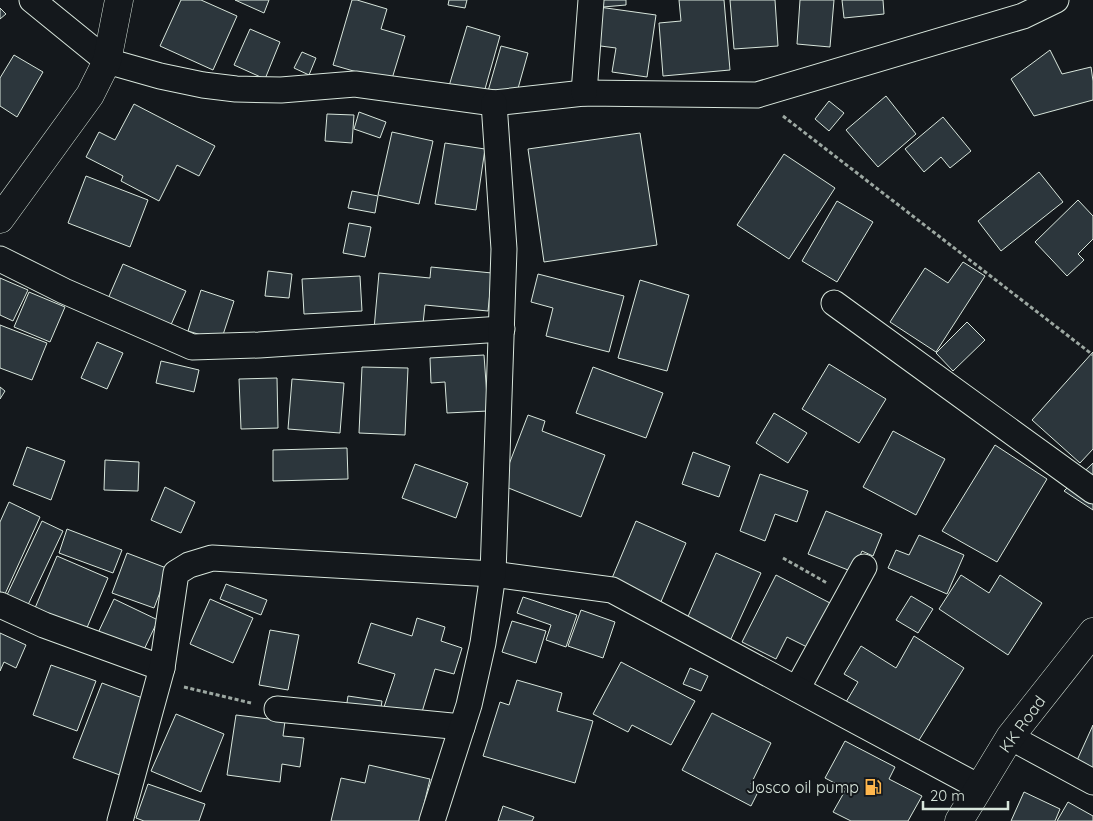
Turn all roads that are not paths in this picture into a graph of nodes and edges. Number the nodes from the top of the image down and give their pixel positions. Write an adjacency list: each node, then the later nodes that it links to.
1 (32, 0): 5 (street)
2 (119, 0): 5 (main road)
3 (591, 0): 6 (street)
4 (1056, 0): 6 (street)
5 (108, 61): 7 (street); 8 (main road)
6 (584, 93): 7 (street)
7 (494, 103): 11 (street)
8 (0, 219)
9 (0, 259): 11 (street)
10 (834, 303): 12 (street)
11 (502, 329): 14 (street)
12 (1093, 491)
13 (864, 567): 18 (street)
14 (493, 574): 17 (street); 18 (street); 20 (street)
15 (0, 606): 17 (street)
16 (1089, 643): 21 (main road, KK Road)
17 (161, 674): 24 (street)
18 (797, 689): 23 (street)
19 (277, 709): 20 (street)
20 (462, 727): 25 (street)
21 (1010, 737): 22 (street); 23 (main road, KK Road)
22 (1093, 782)
23 (979, 787): 26 (main road, KK Road)
24 (120, 821)
25 (432, 821)
26 (958, 821)

